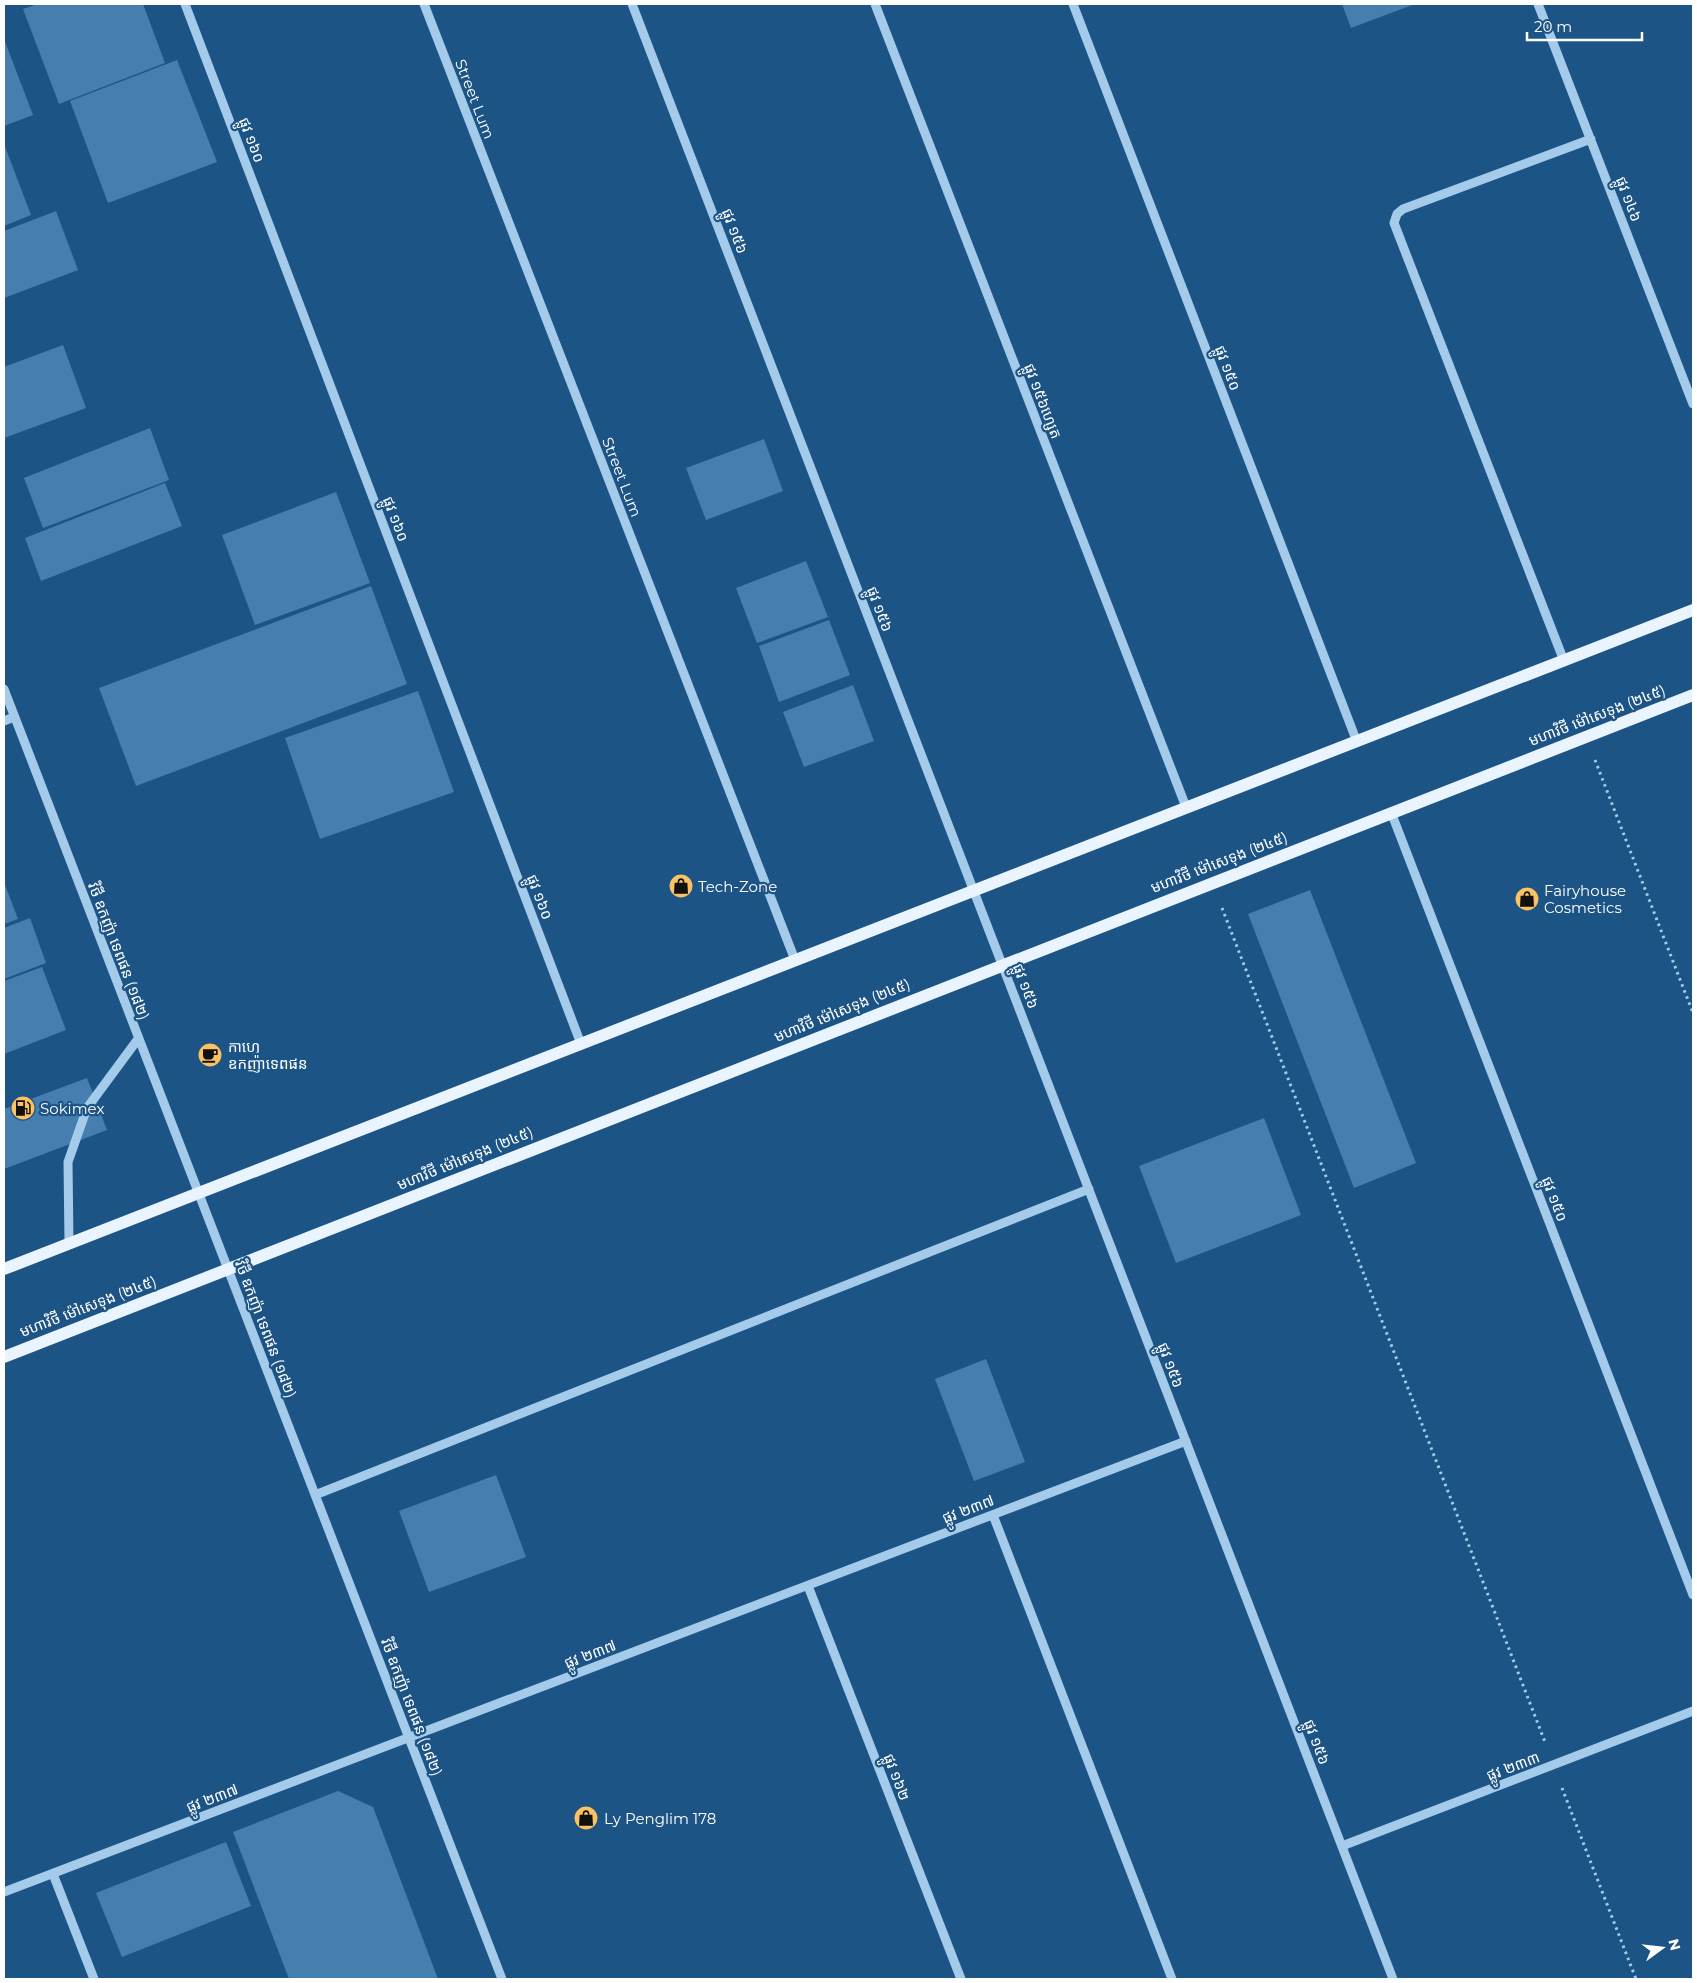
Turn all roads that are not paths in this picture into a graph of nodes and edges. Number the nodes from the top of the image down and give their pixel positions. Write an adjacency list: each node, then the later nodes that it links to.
1 (186, 4): 22 (street, ផ្លូវ ១៦០)
2 (424, 4): 19 (street, Street Lum)
3 (632, 4): 18 (street, ផ្លូវ ១៥៦)
4 (875, 4): 16 (street, ផ្លូវ ១៥៦ហ្សេត)
5 (1073, 4): 15 (street, ផ្លូវ ១៥០)
6 (1538, 4): 7 (street, ផ្លូវ ១៤៦)
7 (1591, 139): 8 (street, ផ្លូវ ១៤៦); 10 (street)
8 (1693, 404)
9 (1693, 610): 10 (main road)
10 (1564, 661): 15 (main road)
11 (4, 689): 13 (street, វិថី ឧកញ៉ា ទេពផន (១៨២))
12 (1693, 695): 17 (main road, មហាវិថី ម៉ៅសេទុង (២៤៥))
13 (14, 717): 14 (street); 21 (street, វិថី ឧកញ៉ា ទេពផន (១៨២))
14 (4, 721)
15 (1357, 742): 16 (main road)
16 (1186, 807): 18 (main road)
17 (1391, 812): 20 (main road, មហាវិថី ម៉ៅសេទុង (២៤៥)); 33 (street, ផ្លូវ ១៥០)
18 (973, 889): 19 (main road); 20 (street, ផ្លូវ ១៥៦)
19 (795, 960): 22 (main road)
20 (1003, 964): 23 (street, ផ្លូវ ១៥៦); 27 (main road, មហាវិថី ម៉ៅសេទុង (២៤៥))
21 (138, 1039): 24 (street, វិថី ឧកញ៉ា ទេពផន (១៨២)); 25 (street)
22 (581, 1044): 24 (main road)
23 (1088, 1188): 29 (street, ផ្លូវ ១៥៦); 30 (street)
24 (197, 1192): 25 (main road); 27 (street, វិថី ឧកញ៉ា ទេពផន (១៨២))
25 (69, 1243): 26 (main road)
26 (4, 1269)
27 (228, 1270): 28 (main road, មហាវិថី ម៉ៅសេទុង (២៤៥)); 30 (street, វិថី ឧកញ៉ា ទេពផន (១៨២))
28 (4, 1357)
29 (1186, 1441): 31 (street, ផ្លូវ ២៣៧); 36 (street, ផ្លូវ ១៥៦)
30 (315, 1495): 35 (street, វិថី ឧកញ៉ា ទេពផន (១៨២))
31 (993, 1515): 32 (street, ផ្លូវ ២៣៧); 42 (street)
32 (808, 1586): 35 (street, ផ្លូវ ២៣៧); 41 (street, ផ្លូវ ១៦២)
33 (1693, 1595)
34 (1693, 1711): 36 (street, ផ្លូវ ២៣៣)
35 (409, 1737): 37 (street, ផ្លូវ ២៣៧); 40 (street, វិថី ឧកញ៉ា ទេពផន (១៨២))
36 (1342, 1846): 43 (street, ផ្លូវ ១៥៦)
37 (53, 1874): 38 (street, ផ្លូវ ២៣៧); 39 (street)
38 (4, 1892)
39 (94, 1979)
40 (502, 1979)
41 (961, 1979)
42 (1172, 1979)
43 (1393, 1979)

